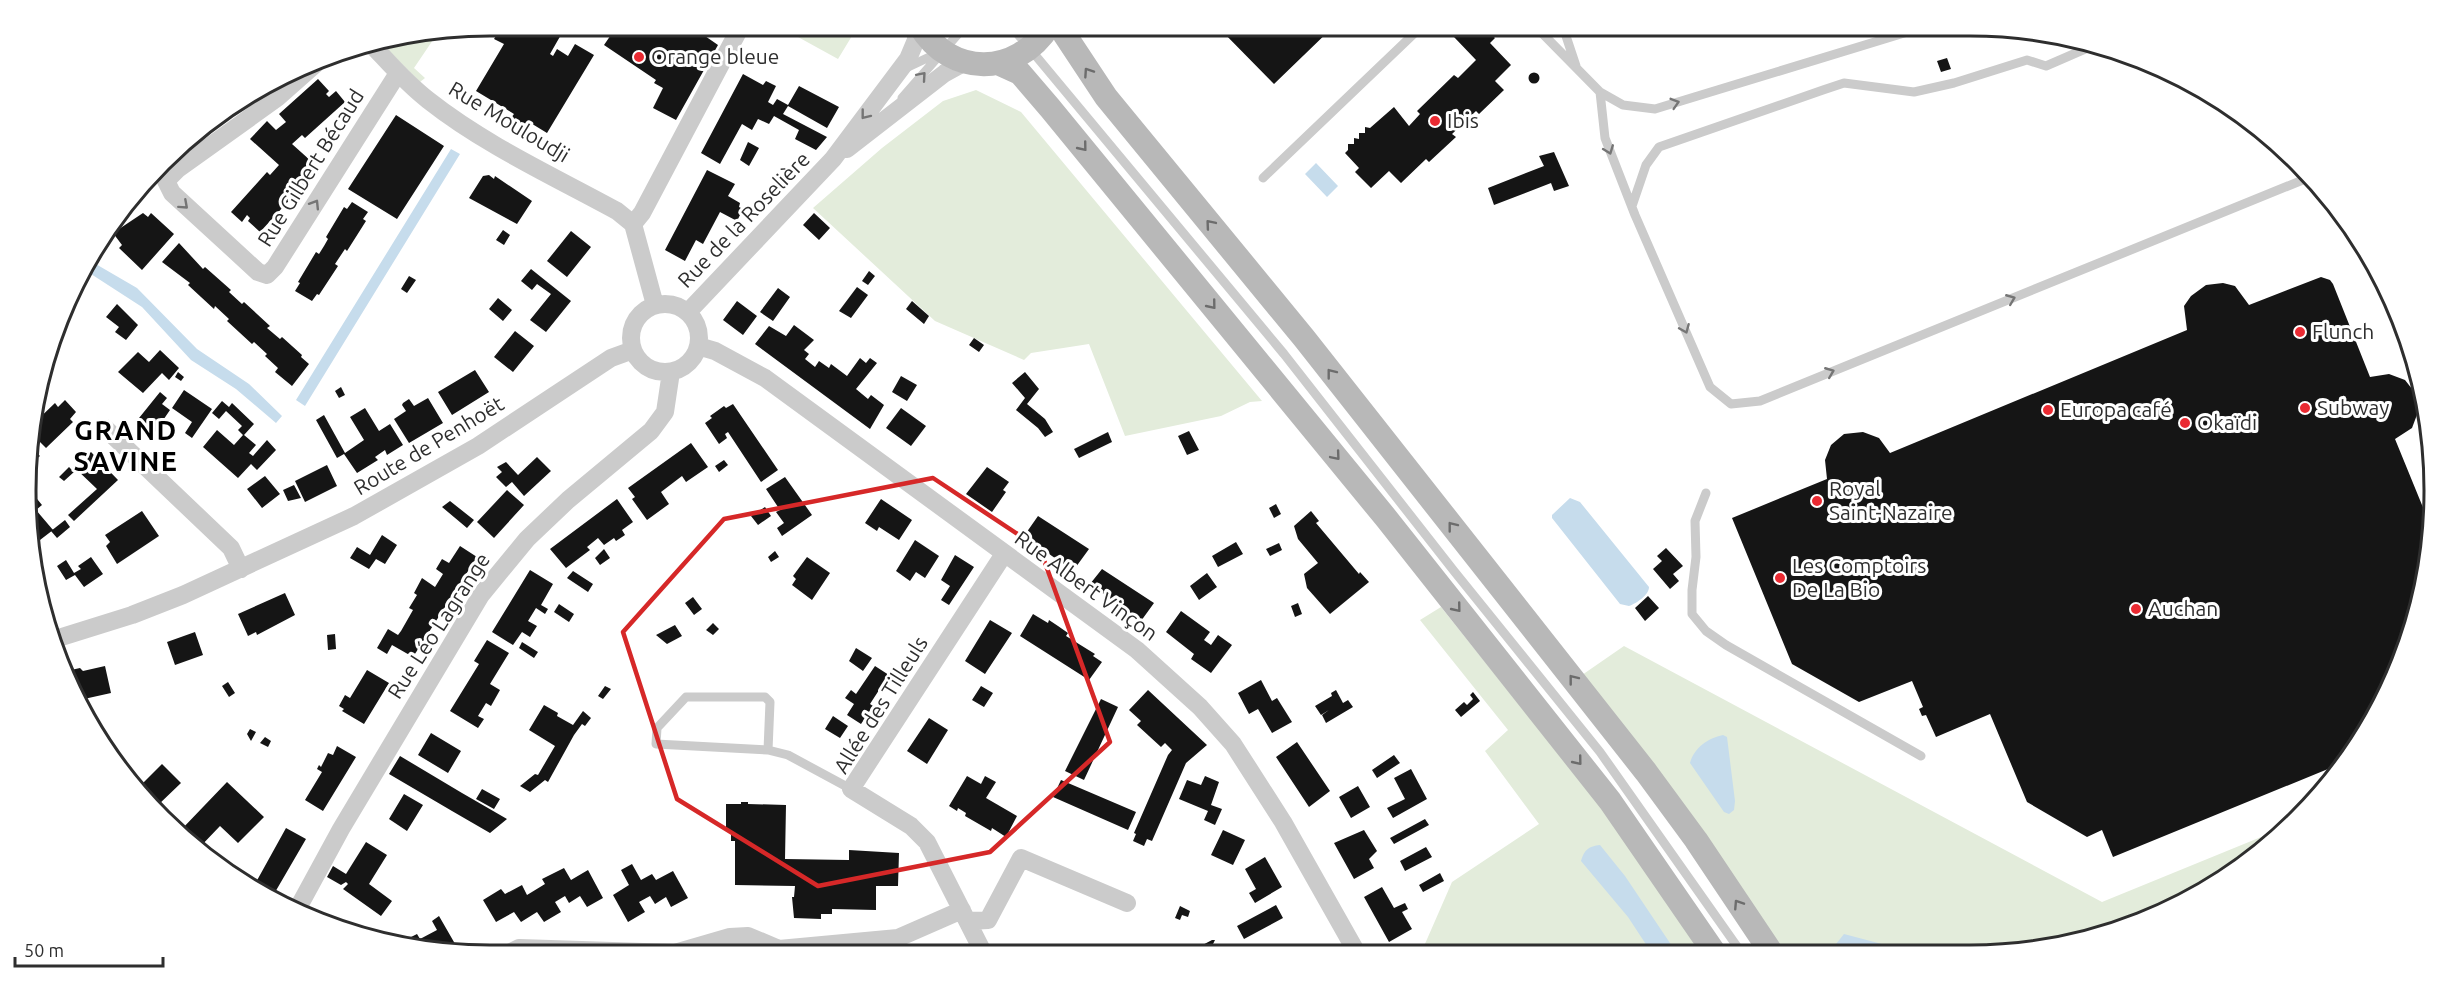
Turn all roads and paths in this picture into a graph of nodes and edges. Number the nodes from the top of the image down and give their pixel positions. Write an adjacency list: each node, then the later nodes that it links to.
1 (736, 36): 28 (street)
2 (916, 36): 18 (street, Rue de la Roselière)
3 (927, 36): 15 (main road)
4 (956, 36): 15 (lane)
5 (1020, 36): 12 (lane)
6 (1040, 36): 12 (main road)
7 (1066, 36): 52 (main road, one-way to 7)
8 (1412, 36): 25 (lane)
9 (1544, 36): 20 (lane)
10 (1566, 36): 20 (lane)
11 (1894, 36): 22 (lane, one-way to 11)
12 (1031, 48): 17 (main road); 51 (lane)
13 (377, 50): 19 (street, Rue Mouloudji)
14 (2083, 50): 27 (lane)
15 (943, 51): 16 (main road); 18 (lane); 23 (lane, one-way to 15)
16 (965, 62): 17 (main road); 23 (street, Rue de la Roselière)
17 (998, 63): 50 (main road, one-way to 50)
18 (899, 72): 24 (street, Rue de la Roselière, one-way to 24)
19 (398, 73): 21 (street, Rue Gilbert Bécaud, one-way to 19); 28 (street, Rue Mouloudji)
20 (1579, 73): 22 (lane)
21 (299, 79)
22 (1600, 92): 27 (lane, one-way to 27)
23 (872, 130): 24 (street, Rue de la Roselière)
24 (833, 159): 30 (street, Rue de la Roselière)
25 (1263, 178)
26 (2301, 180): 27 (lane, one-way to 26)
27 (1632, 206)
28 (633, 224): 29 (street)
29 (656, 305): 30 (street); 32 (street)
30 (688, 312): 31 (street)
31 (698, 346): 33 (street); 36 (street, Rue Albert Vinçon)
32 (633, 350): 33 (street); 37 (street, Route de Penhoët)
33 (672, 372): 42 (street, Rue Léo Lagrange)
34 (105, 428): 37 (street)
35 (1706, 493): 40 (lane)
36 (1004, 554): 41 (street, Allée des Tilleuls); 49 (street, Rue Albert Vinçon)
37 (241, 569): 38 (street, Route de Penhoët)
38 (60, 637)
39 (768, 750): 39 (lane); 41 (lane)
40 (1921, 756)
41 (851, 789): 44 (street, Allée des Tilleuls)
42 (301, 903)
43 (1127, 903): 44 (street)
44 (965, 916): 47 (street); 48 (street, Allée des Tilleuls)
45 (701, 945): 46 (street)
46 (765, 945)
47 (838, 945)
48 (980, 945)
49 (1352, 945)
50 (1709, 945)
51 (1737, 945)
52 (1766, 945)

